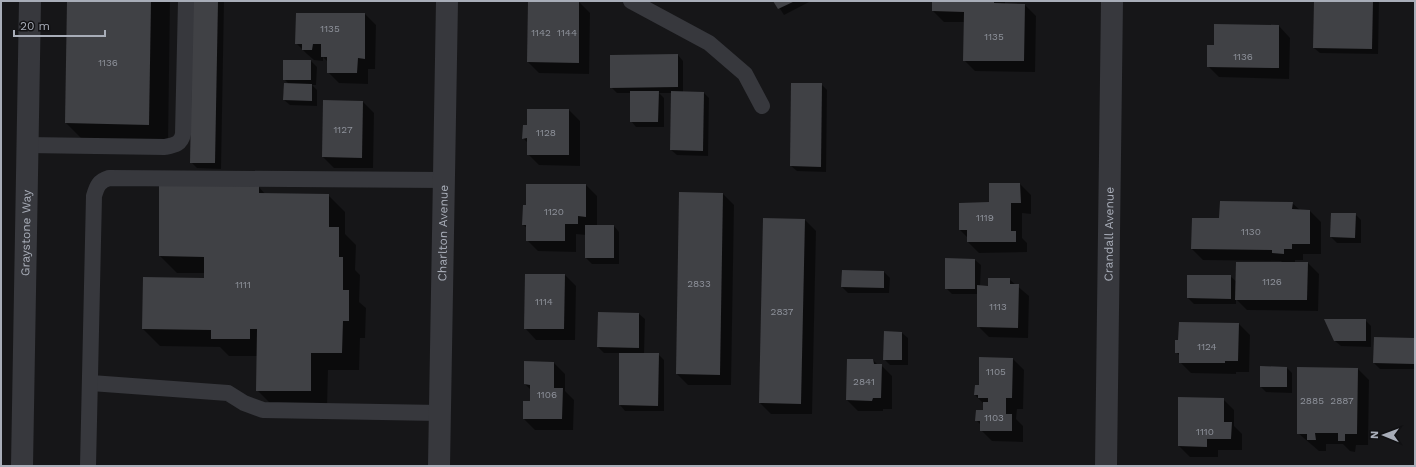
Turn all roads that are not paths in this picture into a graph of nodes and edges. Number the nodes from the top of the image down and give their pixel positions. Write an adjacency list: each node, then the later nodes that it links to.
1 (30, 1): 7 (street, Graystone Way)
2 (186, 1): 7 (lane)
3 (447, 1): 8 (street, Charlton Avenue)
4 (631, 1): 6 (lane)
5 (1112, 1): 14 (street, Crandall Avenue)
6 (762, 106)
7 (27, 145): 11 (street, Graystone Way)
8 (444, 180): 9 (lane); 10 (street, Charlton Avenue)
9 (91, 383): 10 (lane); 12 (lane)
10 (440, 413): 13 (street, Charlton Avenue)
11 (22, 466)
12 (88, 466)
13 (439, 466)
14 (1106, 466)

